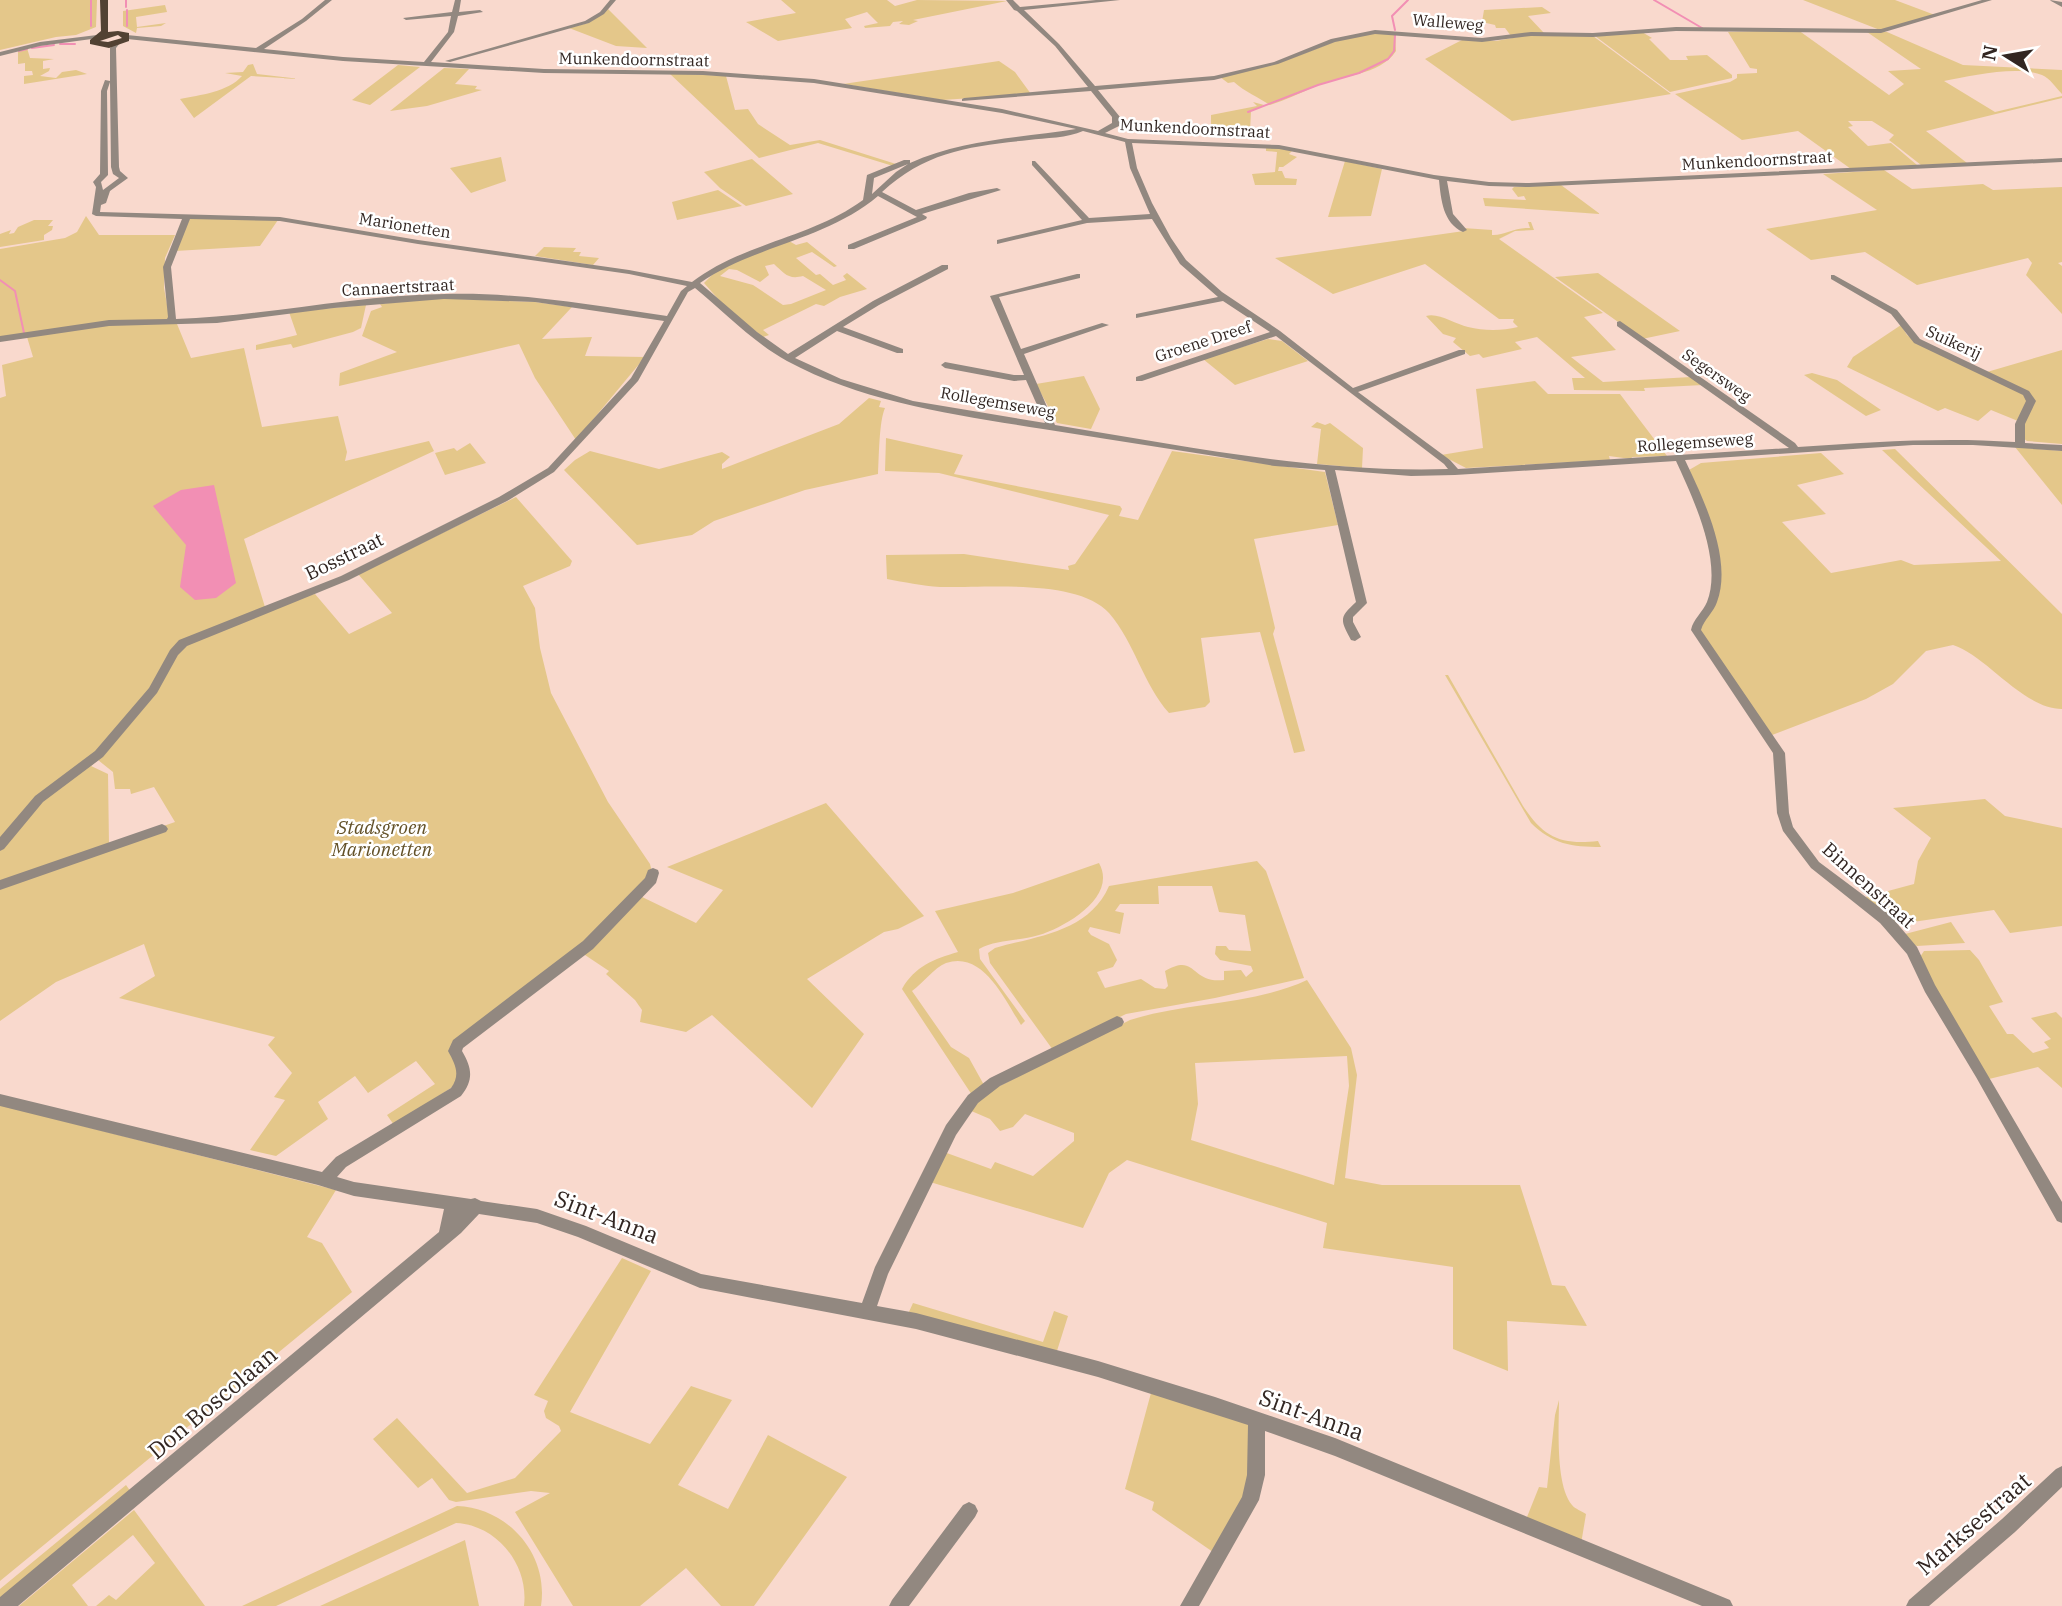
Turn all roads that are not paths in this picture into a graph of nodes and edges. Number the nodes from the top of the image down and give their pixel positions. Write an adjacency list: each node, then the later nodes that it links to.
1 (104, 0): 16 (main road)
2 (114, 0): 15 (main road)
3 (329, 0): 17 (street)
4 (458, 0): 13 (street)
5 (613, 0): 20 (street)
6 (1009, 0): 11 (street)
7 (1117, 0): 11 (street)
8 (1989, 0): 21 (street, Walleweg)
9 (2053, 0): 10 (street)
10 (2062, 5)
11 (1016, 9): 21 (street)
12 (480, 12): 13 (street)
13 (457, 14): 14 (street); 19 (street)
14 (406, 18)
15 (121, 39): 16 (main road); 17 (street, Munkendoornstraat); 29 (street)
16 (98, 40): 18 (street); 31 (street)
17 (256, 51): 19 (street, Munkendoornstraat)
18 (0, 54)
19 (427, 63): 20 (street, Munkendoornstraat)
20 (441, 64): 22 (street, Munkendoornstraat)
21 (1092, 90): 22 (street, Walleweg); 24 (street)
22 (950, 103): 23 (street, Munkendoornstraat)
23 (1086, 130): 24 (street, Munkendoornstraat); 26 (street)
24 (1099, 133): 25 (street, Munkendoornstraat)
25 (1128, 141): 30 (street, Munkendoornstraat); 38 (street, Groene Dreef)
26 (925, 159): 34 (street); 35 (street)
27 (2062, 160): 30 (street, Munkendoornstraat)
28 (1035, 163): 40 (street)
29 (118, 175): 31 (street); 32 (street)
30 (1443, 178): 41 (street)
31 (102, 179): 32 (street); 37 (street)
32 (115, 184): 37 (street)
33 (997, 190): 36 (street)
34 (877, 193): 35 (street); 36 (street)
35 (867, 201): 47 (street)
36 (916, 213): 43 (street)
37 (110, 215): 39 (street, Marionetten)
38 (1156, 216): 40 (street); 48 (street, Groene Dreef)
39 (187, 217): 47 (street, Marionetten); 51 (street)
40 (1087, 221): 42 (street)
41 (1464, 230)
42 (1000, 242)
43 (851, 247)
44 (946, 267): 54 (street)
45 (1077, 276): 58 (street)
46 (1834, 277): 66 (street, Suikerij)
47 (693, 285): 50 (street, Bosstraat); 60 (street, Rollegemseweg)
48 (1225, 298): 49 (street, Groene Dreef); 55 (street, Groene Dreef)
49 (1139, 316)
50 (670, 319): 51 (street, Cannaertstraat); 76 (street, Bosstraat)
51 (170, 321): 56 (street, Cannaertstraat)
52 (1620, 324): 69 (street, Segersweg)
53 (1105, 325): 58 (street)
54 (836, 328): 57 (street); 60 (street)
55 (1277, 333): 63 (street, Groene Dreef); 64 (street, Groene Dreef)
56 (0, 339)
57 (900, 351)
58 (1018, 352): 62 (street)
59 (1462, 352): 64 (street)
60 (788, 358): 65 (street, Rollegemseweg)
61 (945, 365): 62 (street)
62 (1030, 377): 65 (street)
63 (1139, 379)
64 (1352, 391): 67 (street, Groene Dreef)
65 (1051, 427): 71 (street, Rollegemseweg)
66 (2020, 444): 68 (street, Rollegemseweg); 69 (street, Rollegemseweg)
67 (1426, 448): 72 (street, Groene Dreef); 73 (street, Groene Dreef)
68 (2062, 448)
69 (1796, 452): 70 (street, Rollegemseweg)
70 (1680, 460): 72 (street, Rollegemseweg); 84 (street, Binnenstraat)
71 (1330, 469): 73 (street, Rollegemseweg); 74 (street)
72 (1455, 472): 73 (street, Rollegemseweg)
73 (1438, 473)
74 (1355, 637)
75 (162, 829): 78 (street)
76 (0, 846)
77 (653, 873): 81 (street)
78 (0, 885)
79 (1117, 1022): 86 (street)
80 (0, 1100): 81 (street, Sint-Anna)
81 (324, 1181): 82 (street, Sint-Anna)
82 (453, 1204): 83 (street, Sint-Anna); 85 (street)
83 (475, 1205): 85 (street, Don Boscolaan); 86 (street, Sint-Anna)
84 (2062, 1216)
85 (447, 1232): 90 (street, Don Boscolaan)
86 (868, 1310): 87 (street, Sint-Anna)
87 (1257, 1420): 92 (street); 93 (street, Sint-Anna)
88 (2062, 1475): 94 (street, Marksestraat)
89 (969, 1511): 91 (street)
90 (4, 1606)
91 (898, 1606)
92 (1189, 1606)
93 (1724, 1606)
94 (1915, 1606)

